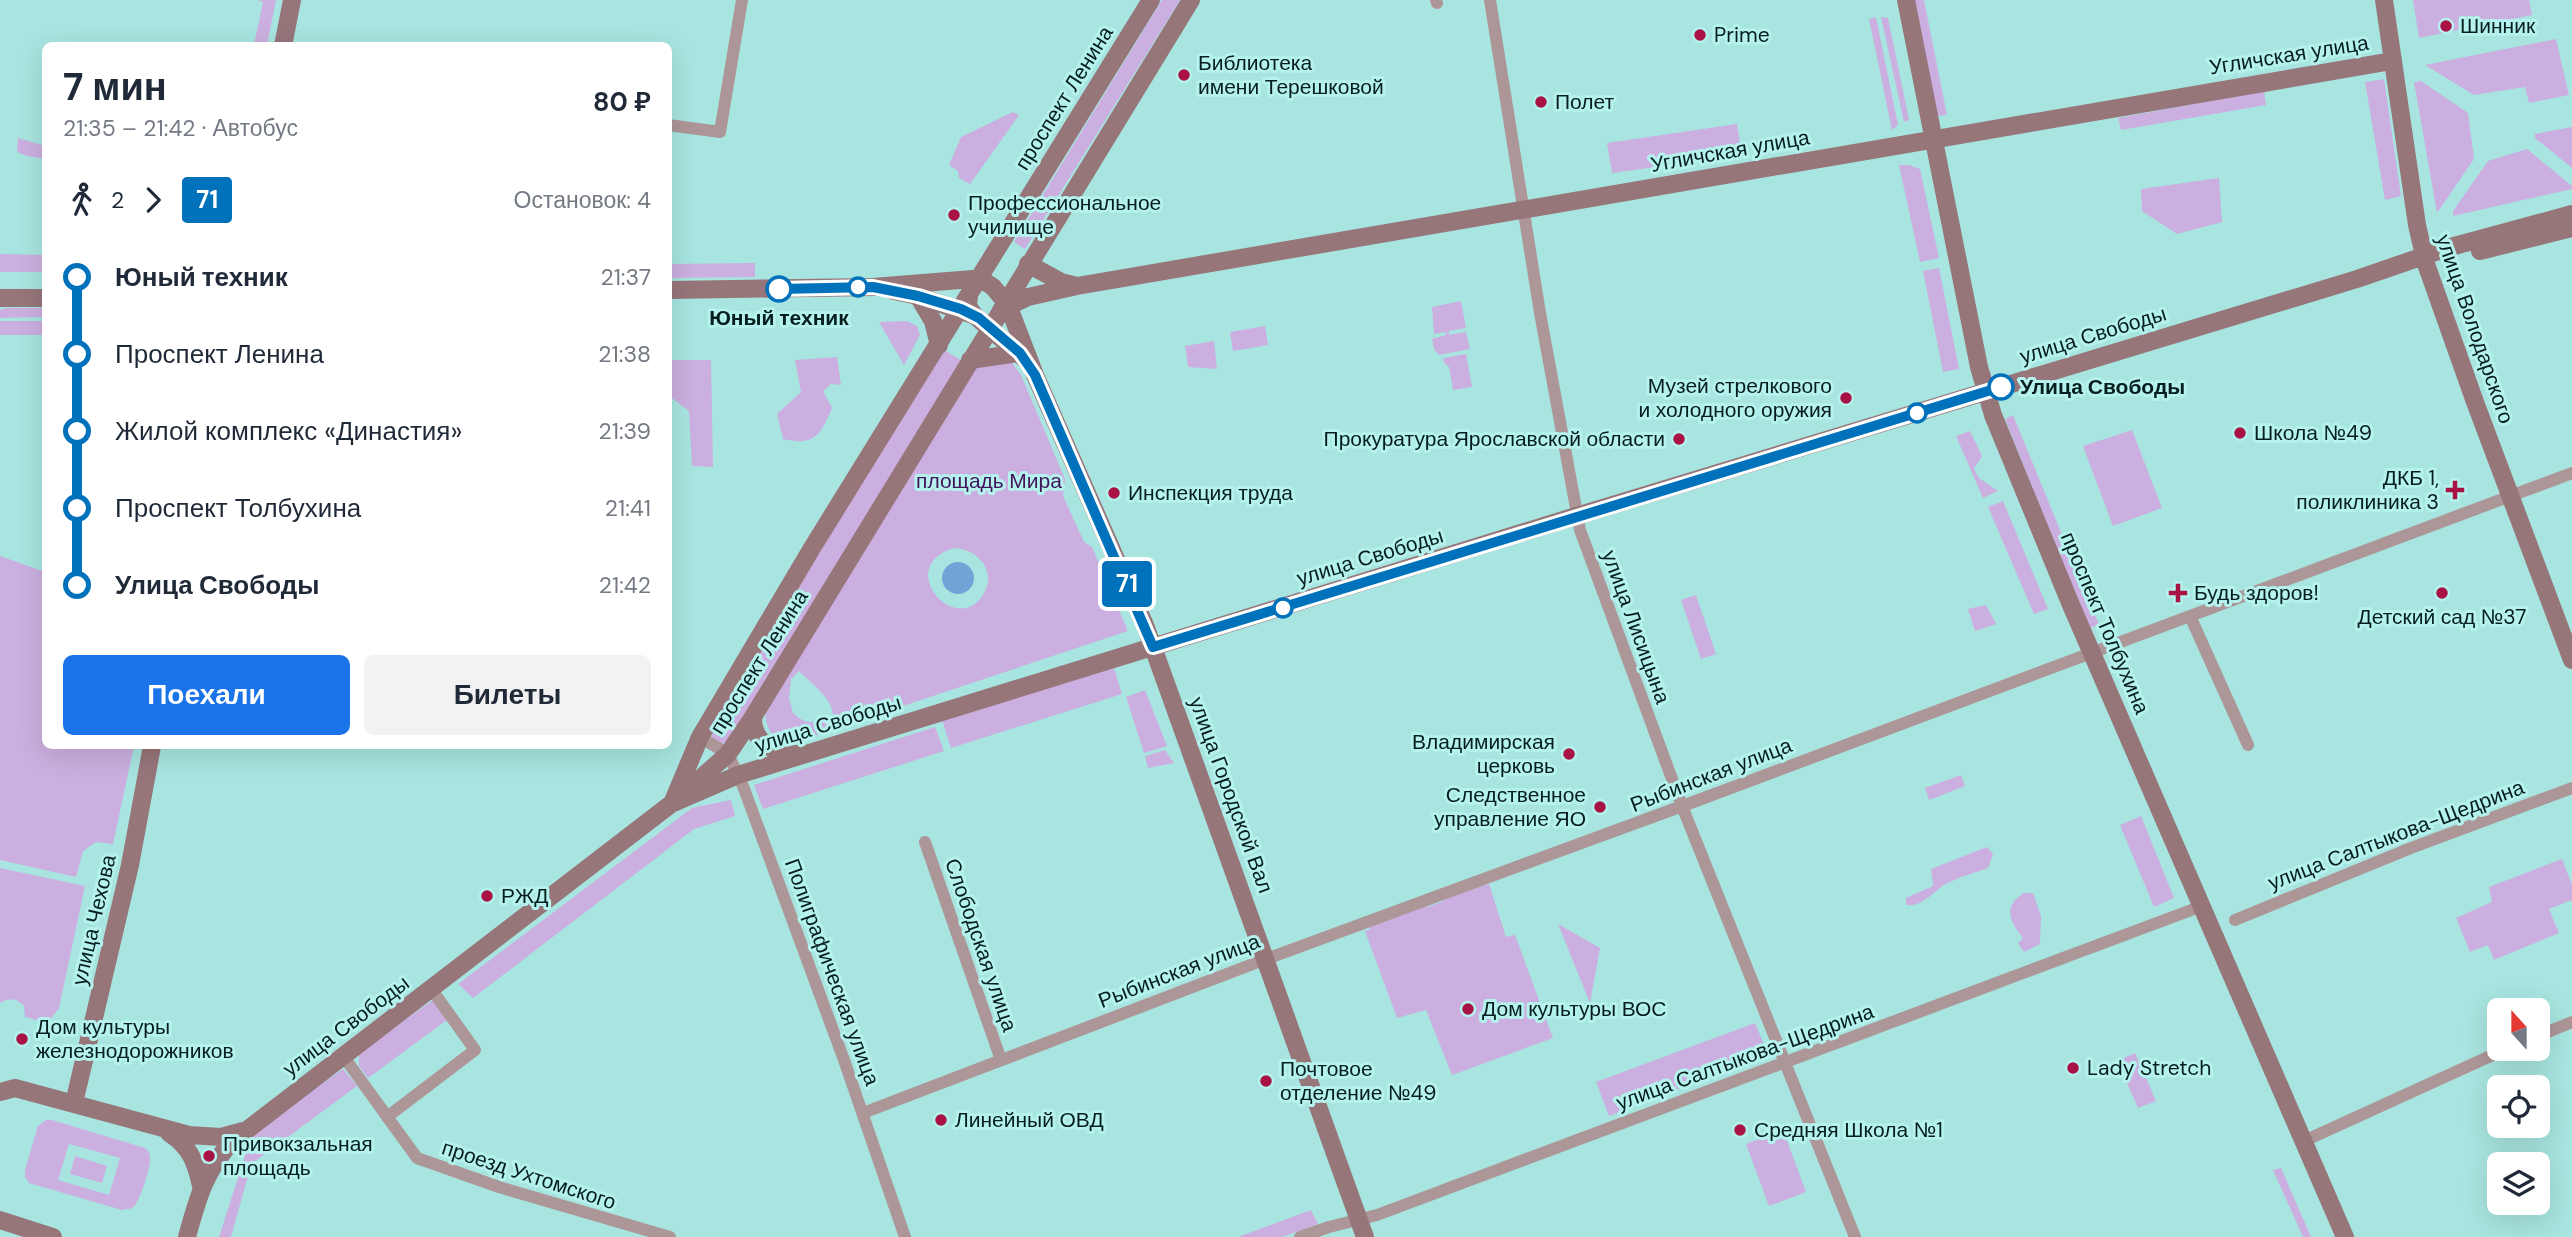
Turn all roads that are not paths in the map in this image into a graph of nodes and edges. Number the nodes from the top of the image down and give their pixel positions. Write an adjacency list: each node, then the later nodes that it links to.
1 (292, 0): 8 (main road)
2 (742, 0): 10 (street)
3 (1151, 0): 23 (main road, проспект Ленина)
4 (1191, 0): 16 (main road, проспект Ленина)
5 (1490, 0): 12 (street, улица Лисицына)
6 (1906, 0): 11 (main road, проспект Толбухина)
7 (2384, 0): 9 (main road, улица Володарского)
8 (284, 42)
9 (2392, 61): 11 (main road, Угличская улица); 15 (main road, улица Володарского)
10 (672, 126)
11 (1935, 138): 12 (main road, Угличская улица); 27 (main road, проспект Толбухина)
12 (1523, 210): 17 (main road, Угличская улица); 30 (street, улица Лисицына)
13 (2572, 214): 15 (main road, улица Свободы)
14 (2572, 228): 15 (main road, улица Свободы)
15 (2425, 260): 27 (main road, улица Свободы); 29 (main road, улица Володарского)
16 (1028, 264): 17 (main road); 23 (main road, проспект Ленина)
17 (1076, 286): 23 (main road, Угличская улица)
18 (873, 287): 19 (main road, Угличская улица); 20 (main road, Угличская улица); 23 (main road, Угличская улица)
19 (672, 290)
20 (918, 296): 23 (main road, Угличская улица); 24 (main road)
21 (0, 298): 22 (main road)
22 (42, 298)
23 (989, 303): 24 (main road, проспект Ленина); 25 (main road, улица Городской Вал); 25 (main road, улица Городской Вал); 26 (main road, проспект Ленина)
24 (939, 345): 36 (main road, проспект Ленина)
25 (1021, 346): 26 (main road); 32 (main road, улица Городской Вал)
26 (970, 360): 35 (main road, проспект Ленина)
27 (1985, 392): 30 (main road, улица Свободы); 33 (main road, проспект Толбухина)
28 (2572, 473): 29 (street, Рыбинская улица)
29 (2511, 496): 31 (street, Рыбинская улица); 34 (main road, улица Володарского)
30 (1576, 516): 32 (main road, улица Свободы); 44 (street, улица Лисицына)
31 (2190, 616): 33 (street, Рыбинская улица); 37 (street)
32 (1153, 647): 39 (main road, улица Свободы); 48 (main road, улица Городской Вал)
33 (2092, 653): 44 (street, Рыбинская улица); 46 (main road, проспект Толбухина)
34 (2572, 660)
35 (752, 717): 39 (main road); 40 (main road, проспект Ленина)
36 (700, 737): 40 (street); 43 (main road, проспект Ленина)
37 (2248, 745)
38 (151, 749): 57 (main road, улица Чехова)
39 (812, 753): 41 (main road, улица Свободы)
40 (728, 754): 41 (street, Полиграфическая улица); 43 (main road, проспект Ленина)
41 (738, 775): 43 (main road, улица Свободы); 58 (street, Полиграфическая улица)
42 (2572, 788): 47 (street, улица Салтыкова-Щедрина)
43 (671, 804): 49 (main road, улица Свободы)
44 (1682, 806): 48 (street, Рыбинская улица); 55 (street, улица Лисицына)
45 (925, 842): 54 (street, Слободская улица)
46 (2202, 906): 55 (street, улица Салтыкова-Щедрина); 62 (main road, проспект Толбухина)
47 (2235, 920)
48 (1266, 959): 54 (street, Рыбинская улица); 65 (main road, улица Городской Вал)
49 (432, 990): 52 (main road, улица Свободы); 59 (street)
50 (2572, 1022): 51 (street)
51 (2550, 1031)
52 (344, 1057): 59 (street, проезд Ухтомского); 61 (main road, улица Свободы)
53 (2487, 1057): 62 (street)
54 (1001, 1060): 58 (street, Рыбинская улица)
55 (1784, 1063): 65 (street, улица Салтыкова-Щедрина); 72 (street, улица Лисицына)
56 (5, 1088): 57 (main road)
57 (74, 1103): 60 (main road)
58 (863, 1113): 69 (street, Полиграфическая улица)
59 (387, 1117): 68 (street, проезд Ухтомского)
60 (160, 1128): 61 (main road); 63 (main road)
61 (246, 1130): 63 (main road)
62 (2304, 1140): 73 (main road, проспект Толбухина)
63 (201, 1186): 66 (main road)
64 (0, 1220): 67 (main road)
65 (1359, 1220): 70 (street, улица Салтыкова-Щедрина); 71 (main road, улица Городской Вал)
66 (187, 1235)
67 (53, 1237)
68 (670, 1237)
69 (905, 1237)
70 (1300, 1237)
71 (1365, 1237)
72 (1855, 1237)
73 (2346, 1237)

